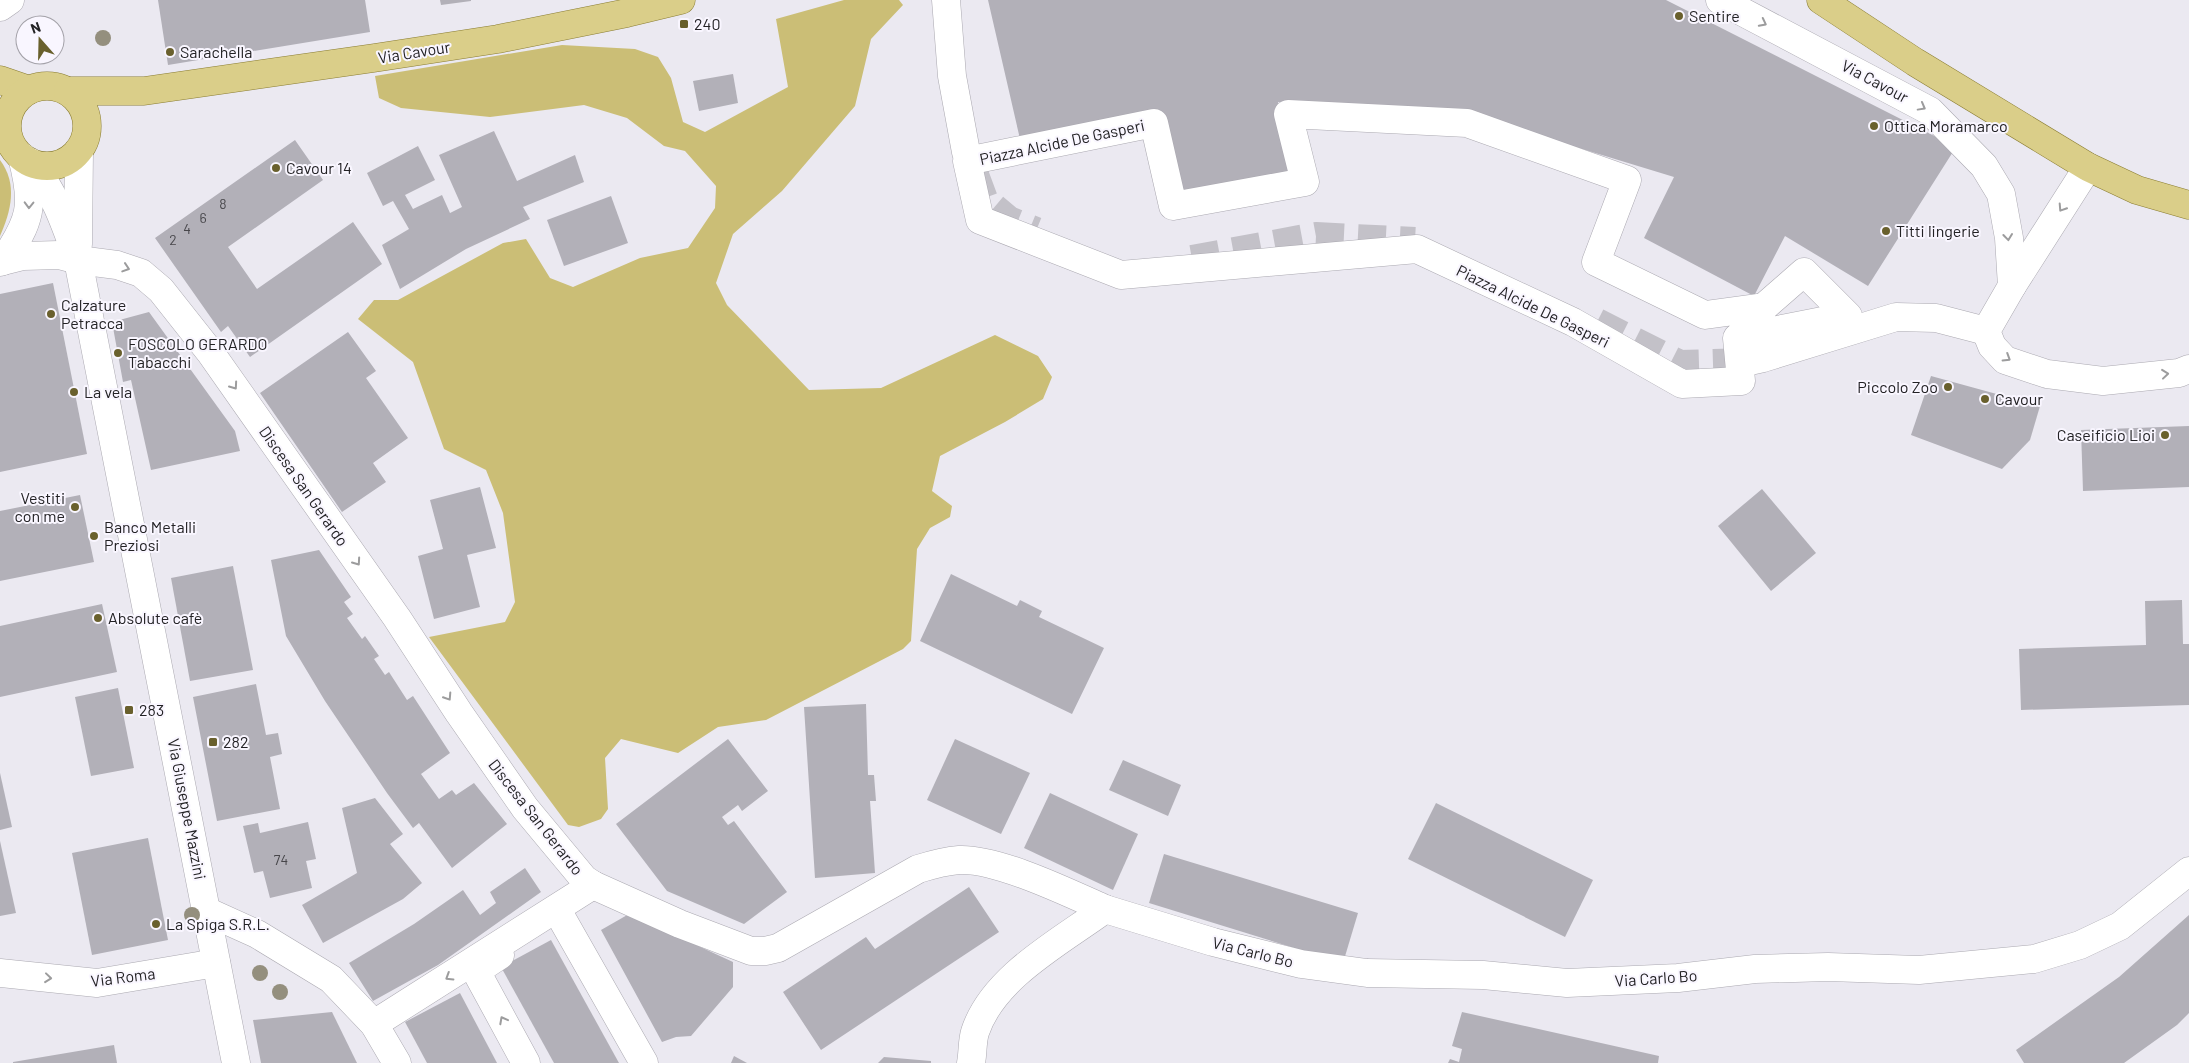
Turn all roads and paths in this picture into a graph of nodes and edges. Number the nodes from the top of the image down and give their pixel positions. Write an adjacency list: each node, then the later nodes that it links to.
1 (10, 0): 6 (street)
2 (681, 0): 10 (main road, Via Cavour)
3 (946, 0): 14 (street)
4 (1720, 0): 20 (street, Via Cavour, one-way to 20)
5 (1821, 0): 16 (main road)
6 (0, 7)
7 (0, 80): 8 (main road)
8 (29, 90): 9 (main road); 12 (main road)
9 (68, 91): 10 (main road, Via Cavour); 13 (main road)
10 (144, 91): 13 (main road, Via Cavour)
11 (1288, 114): 11 (street, Piazza Alcide De Gasperi)
12 (3, 127): 15 (main road)
13 (83, 138): 15 (main road); 18 (street)
14 (966, 152)
15 (26, 160): 18 (street); 19 (street, one-way to 19)
16 (2088, 167): 17 (main road); 20 (street, one-way to 20)
17 (2189, 205)
18 (78, 260): 19 (street, Discesa San Gerardo); 25 (street, Discesa San Gerardo, one-way to 25); 27 (street, Via Giuseppe Mazzini)
19 (2, 262)
20 (2012, 286): 21 (street)
21 (1986, 332): 22 (street); 23 (street, one-way to 23)
22 (1745, 362)
23 (2189, 369)
24 (2189, 871): 26 (street, Via Carlo Bo)
25 (598, 888): 26 (street, Discesa San Gerardo); 28 (street); 31 (street, one-way to 31)
26 (1104, 909): 36 (street)
27 (206, 912): 29 (street, Via Giuseppe Mazzini); 31 (street)
28 (561, 917): 34 (street, one-way to 28); 35 (street)
29 (216, 963): 30 (street, Via Roma, one-way to 29); 32 (street, Via Giuseppe Mazzini)
30 (0, 973)
31 (374, 1024): 33 (street)
32 (236, 1063)
33 (397, 1063)
34 (526, 1063)
35 (644, 1063)
36 (971, 1063)

